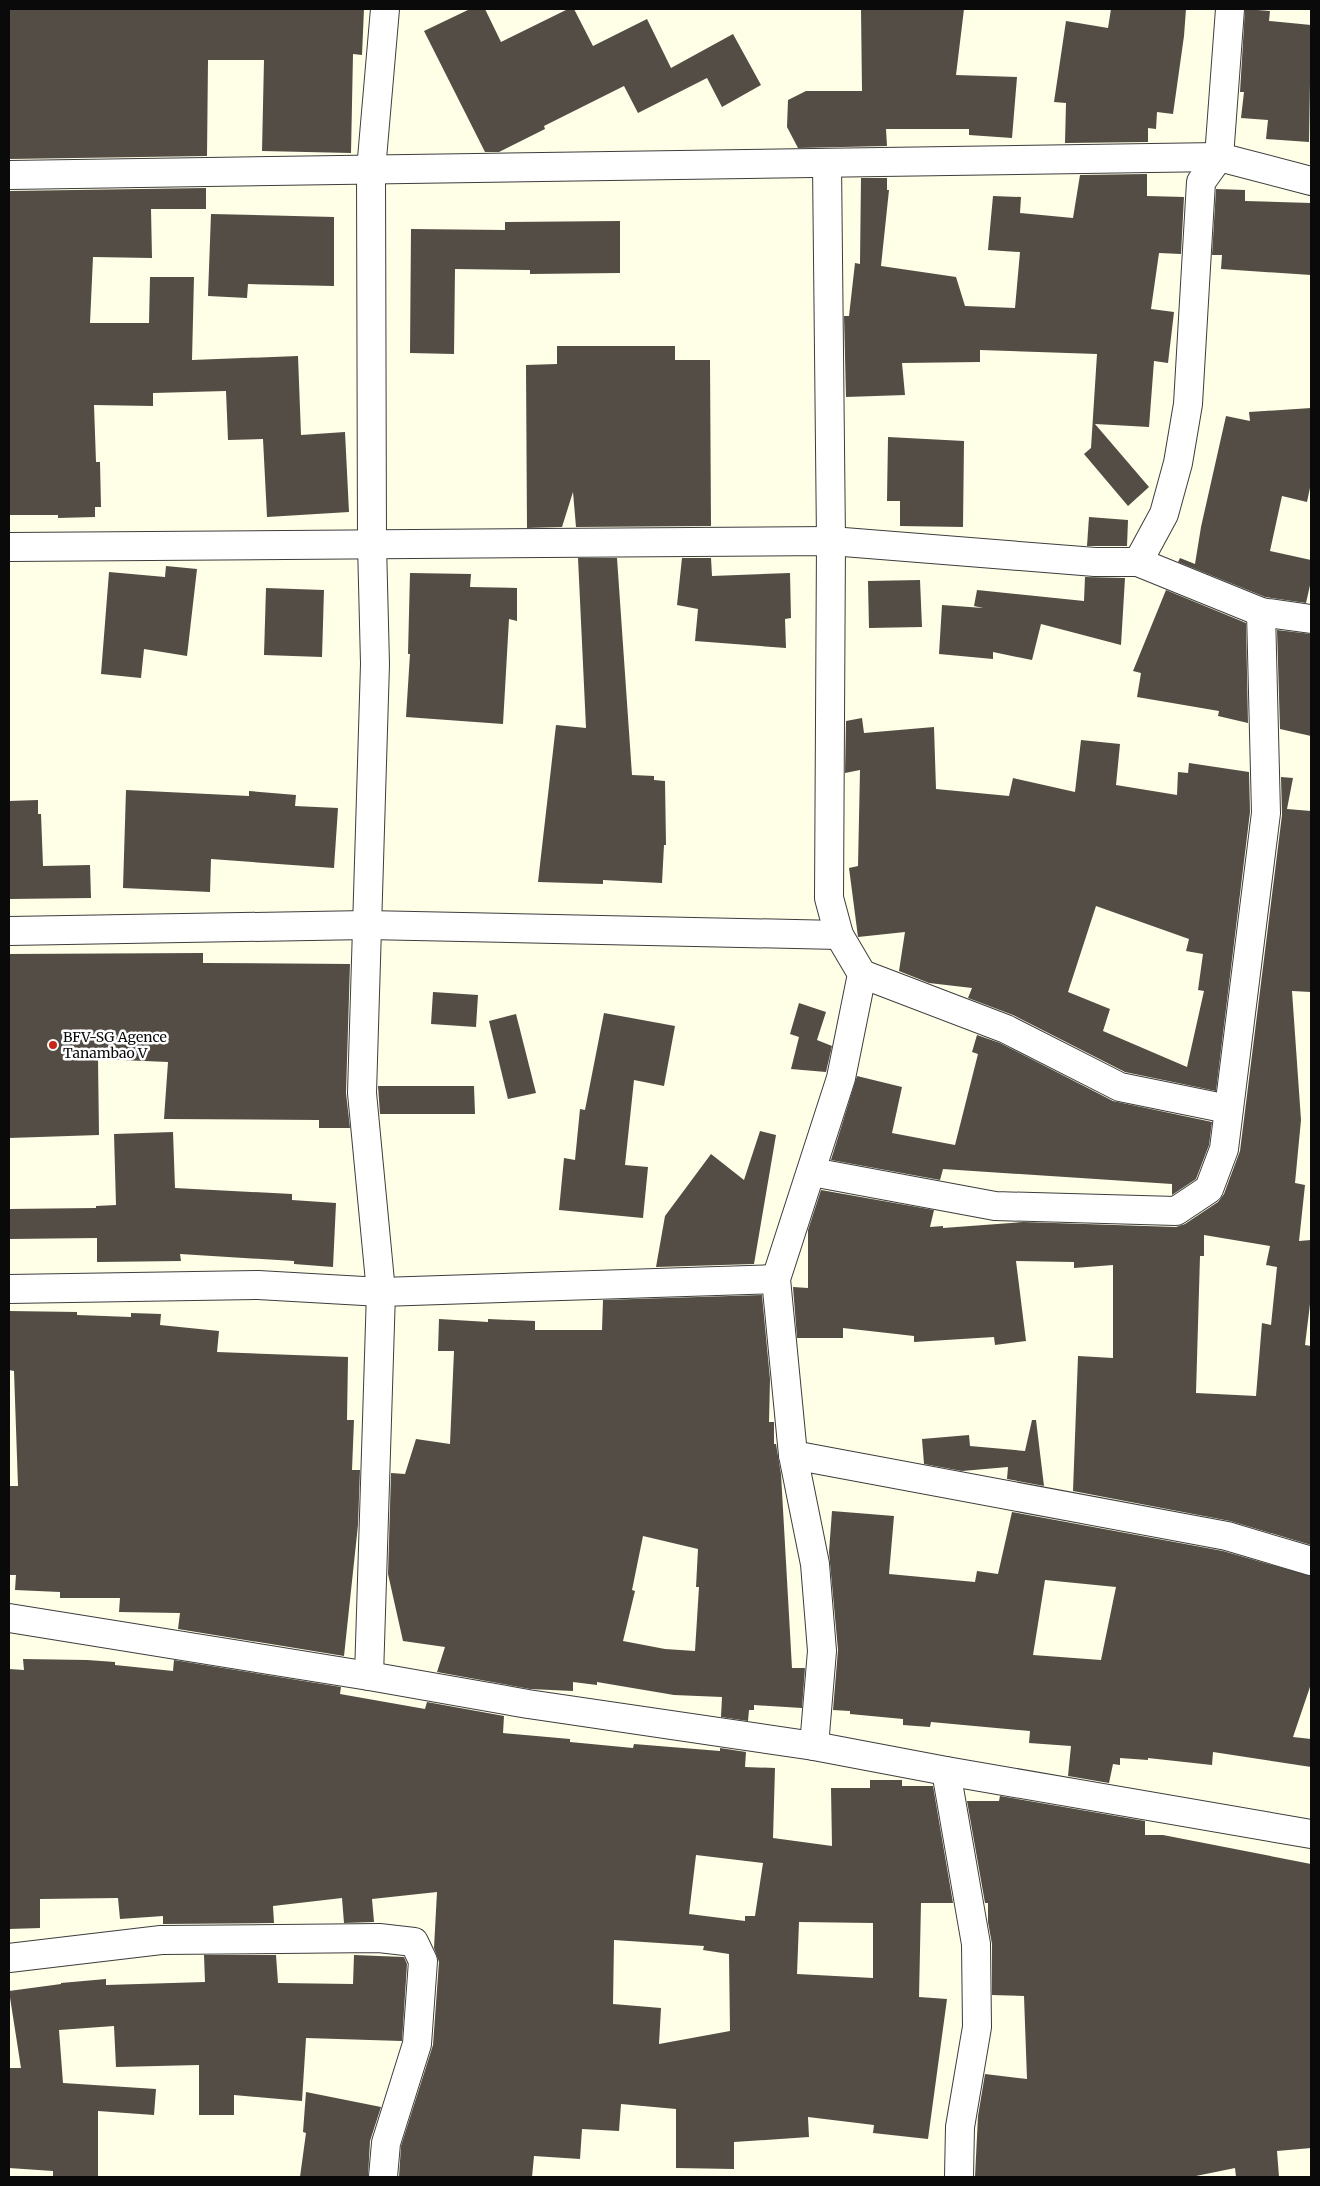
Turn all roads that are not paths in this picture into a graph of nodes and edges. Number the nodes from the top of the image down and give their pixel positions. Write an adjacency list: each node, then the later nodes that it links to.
1 (385, 9): 5 (street)
2 (1230, 9): 3 (street)
3 (1219, 157): 4 (street); 7 (street); 11 (street)
4 (827, 163): 5 (street); 8 (street)
5 (371, 170): 6 (street); 9 (street)
6 (9, 175)
7 (1311, 181)
8 (831, 541): 9 (street); 11 (street); 16 (street)
9 (372, 544): 10 (street); 14 (street)
10 (9, 547)
11 (1138, 562): 12 (street)
12 (1261, 612): 13 (street); 18 (street)
13 (1311, 619)
14 (367, 925): 15 (street); 16 (street); 22 (street)
15 (9, 931)
16 (839, 935): 17 (street)
17 (862, 974): 18 (street); 19 (street)
18 (1228, 1109): 19 (street)
19 (812, 1172): 20 (street)
20 (776, 1280): 22 (street); 23 (street)
21 (9, 1288): 22 (street)
22 (381, 1292): 26 (street)
23 (793, 1455): 24 (street); 27 (street)
24 (1311, 1561)
25 (9, 1618): 26 (street)
26 (369, 1676): 27 (street)
27 (814, 1746): 28 (street)
28 (946, 1771): 29 (street); 32 (street)
29 (1311, 1834)
30 (9, 1958): 31 (street)
31 (383, 2177)
32 (959, 2177)

